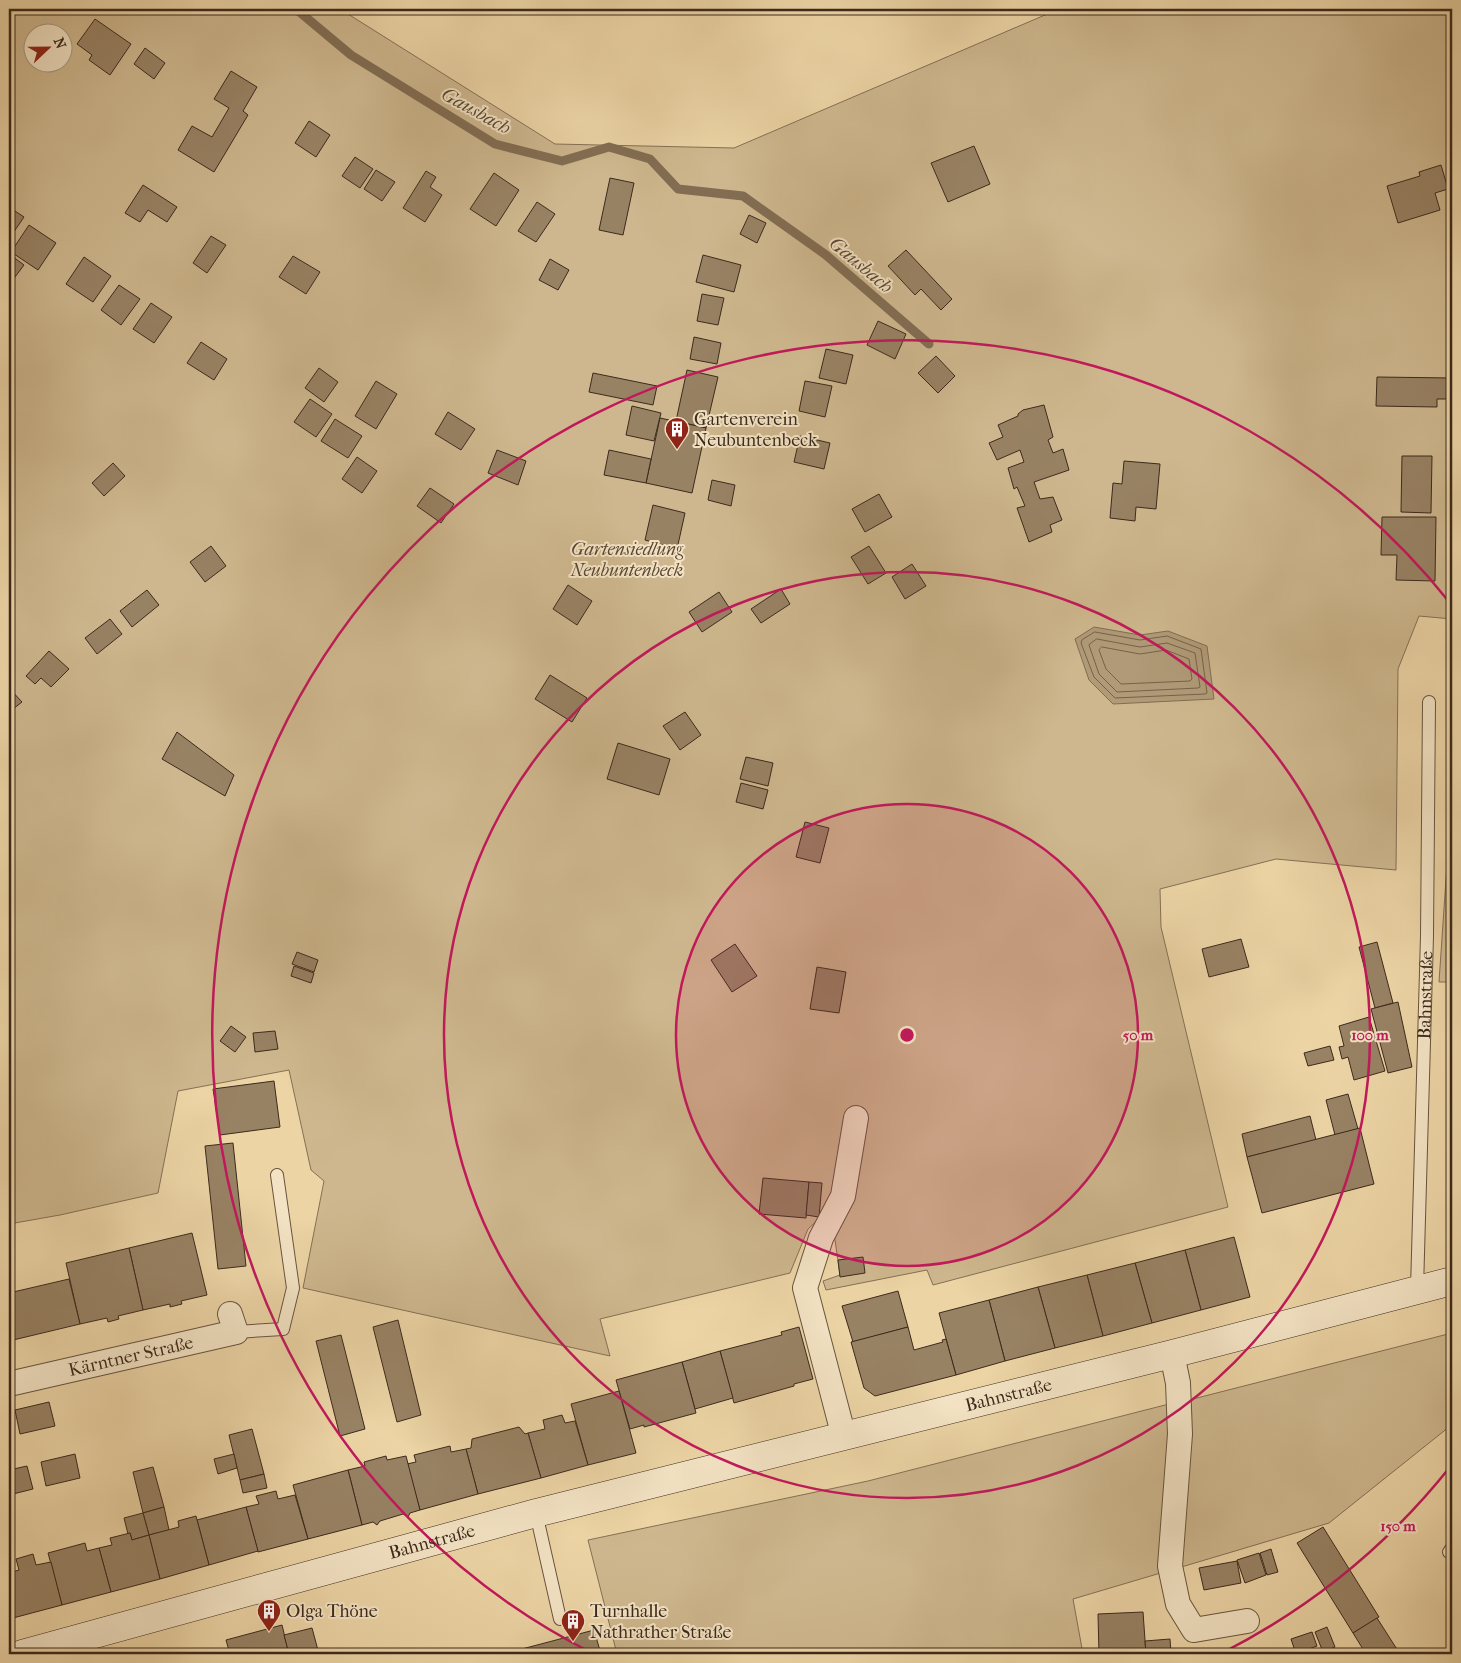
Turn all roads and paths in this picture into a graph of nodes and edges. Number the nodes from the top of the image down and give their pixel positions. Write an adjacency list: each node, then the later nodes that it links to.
1 (1429, 702): 5 (lane, Bahnstraße)
2 (856, 1118): 9 (street)
3 (277, 1175): 6 (lane)
4 (1452, 1281): 5 (main road, Bahnstraße)
5 (1417, 1289): 7 (main road, Bahnstraße)
6 (233, 1323): 8 (street, Kärntner Straße)
7 (1172, 1354): 9 (main road, Bahnstraße); 12 (street)
8 (9, 1384)
9 (844, 1437): 10 (main road, Bahnstraße)
10 (536, 1513): 11 (lane); 13 (main road, Bahnstraße)
11 (560, 1619)
12 (1247, 1621)
13 (39, 1652)

